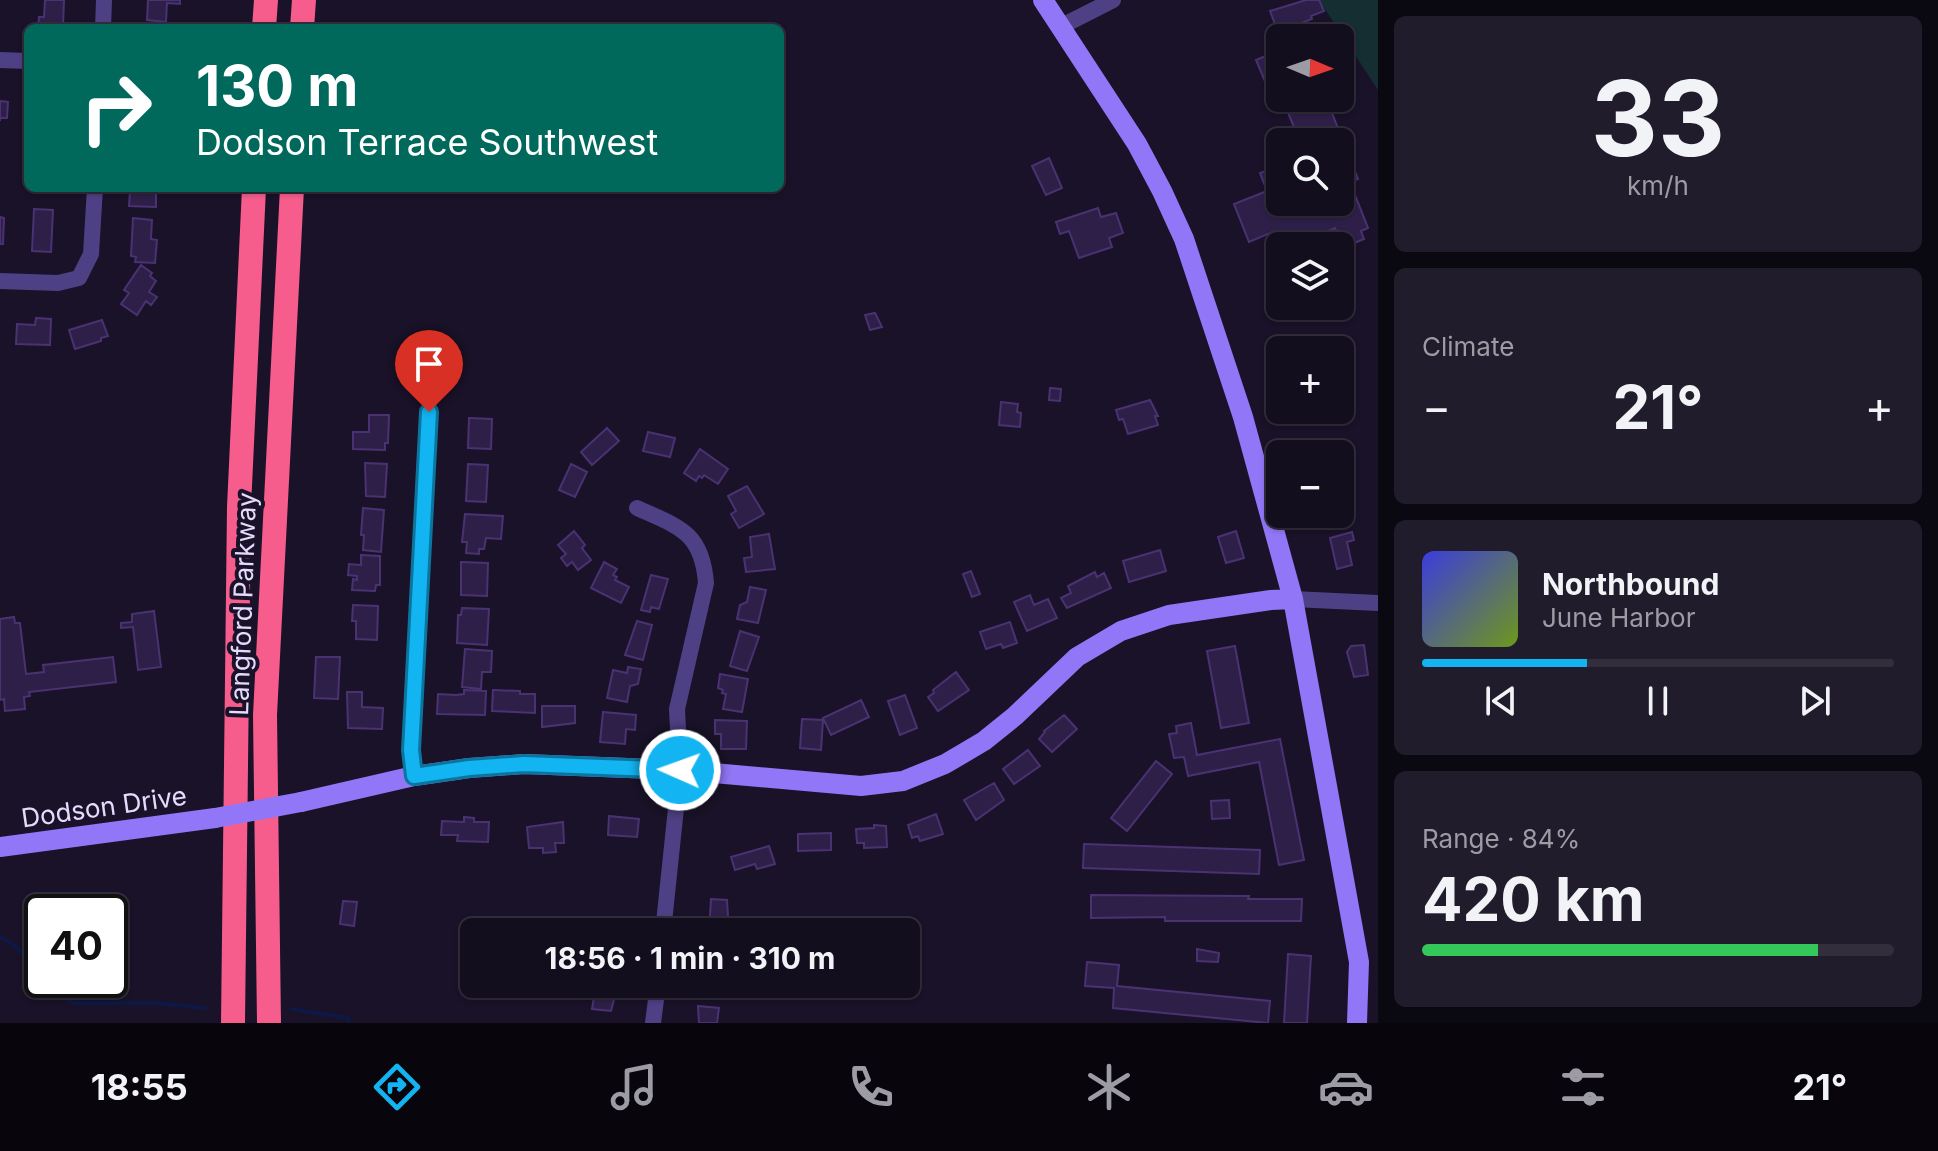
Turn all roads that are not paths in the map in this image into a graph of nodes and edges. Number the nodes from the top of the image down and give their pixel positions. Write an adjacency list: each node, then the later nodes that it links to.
1 (104, 0): 6 (street)
2 (266, 0): 7 (highway)
3 (304, 0): 8 (highway)
4 (1043, 0): 9 (street)
5 (1113, 0): 9 (street)
6 (103, 24)
7 (264, 24)
8 (302, 24)
9 (1060, 27): 18 (street)
10 (0, 60): 11 (street)
11 (24, 61)
12 (95, 192): 15 (street)
13 (254, 192): 25 (highway, Langford Parkway)
14 (292, 192): 26 (highway, Langford Parkway)
15 (0, 281)
16 (429, 412): 21 (street)
17 (637, 508): 20 (street)
18 (1293, 599): 19 (street); 20 (street, Dodson Drive); 28 (street)
19 (1378, 603)
20 (680, 770): 21 (street, Dodson Drive); 23 (street)
21 (414, 776): 22 (street, Dodson Drive, bridge)
22 (0, 847)
23 (664, 918)
24 (656, 998): 27 (street)
25 (233, 1023)
26 (269, 1023)
27 (653, 1023)
28 (1357, 1023)

